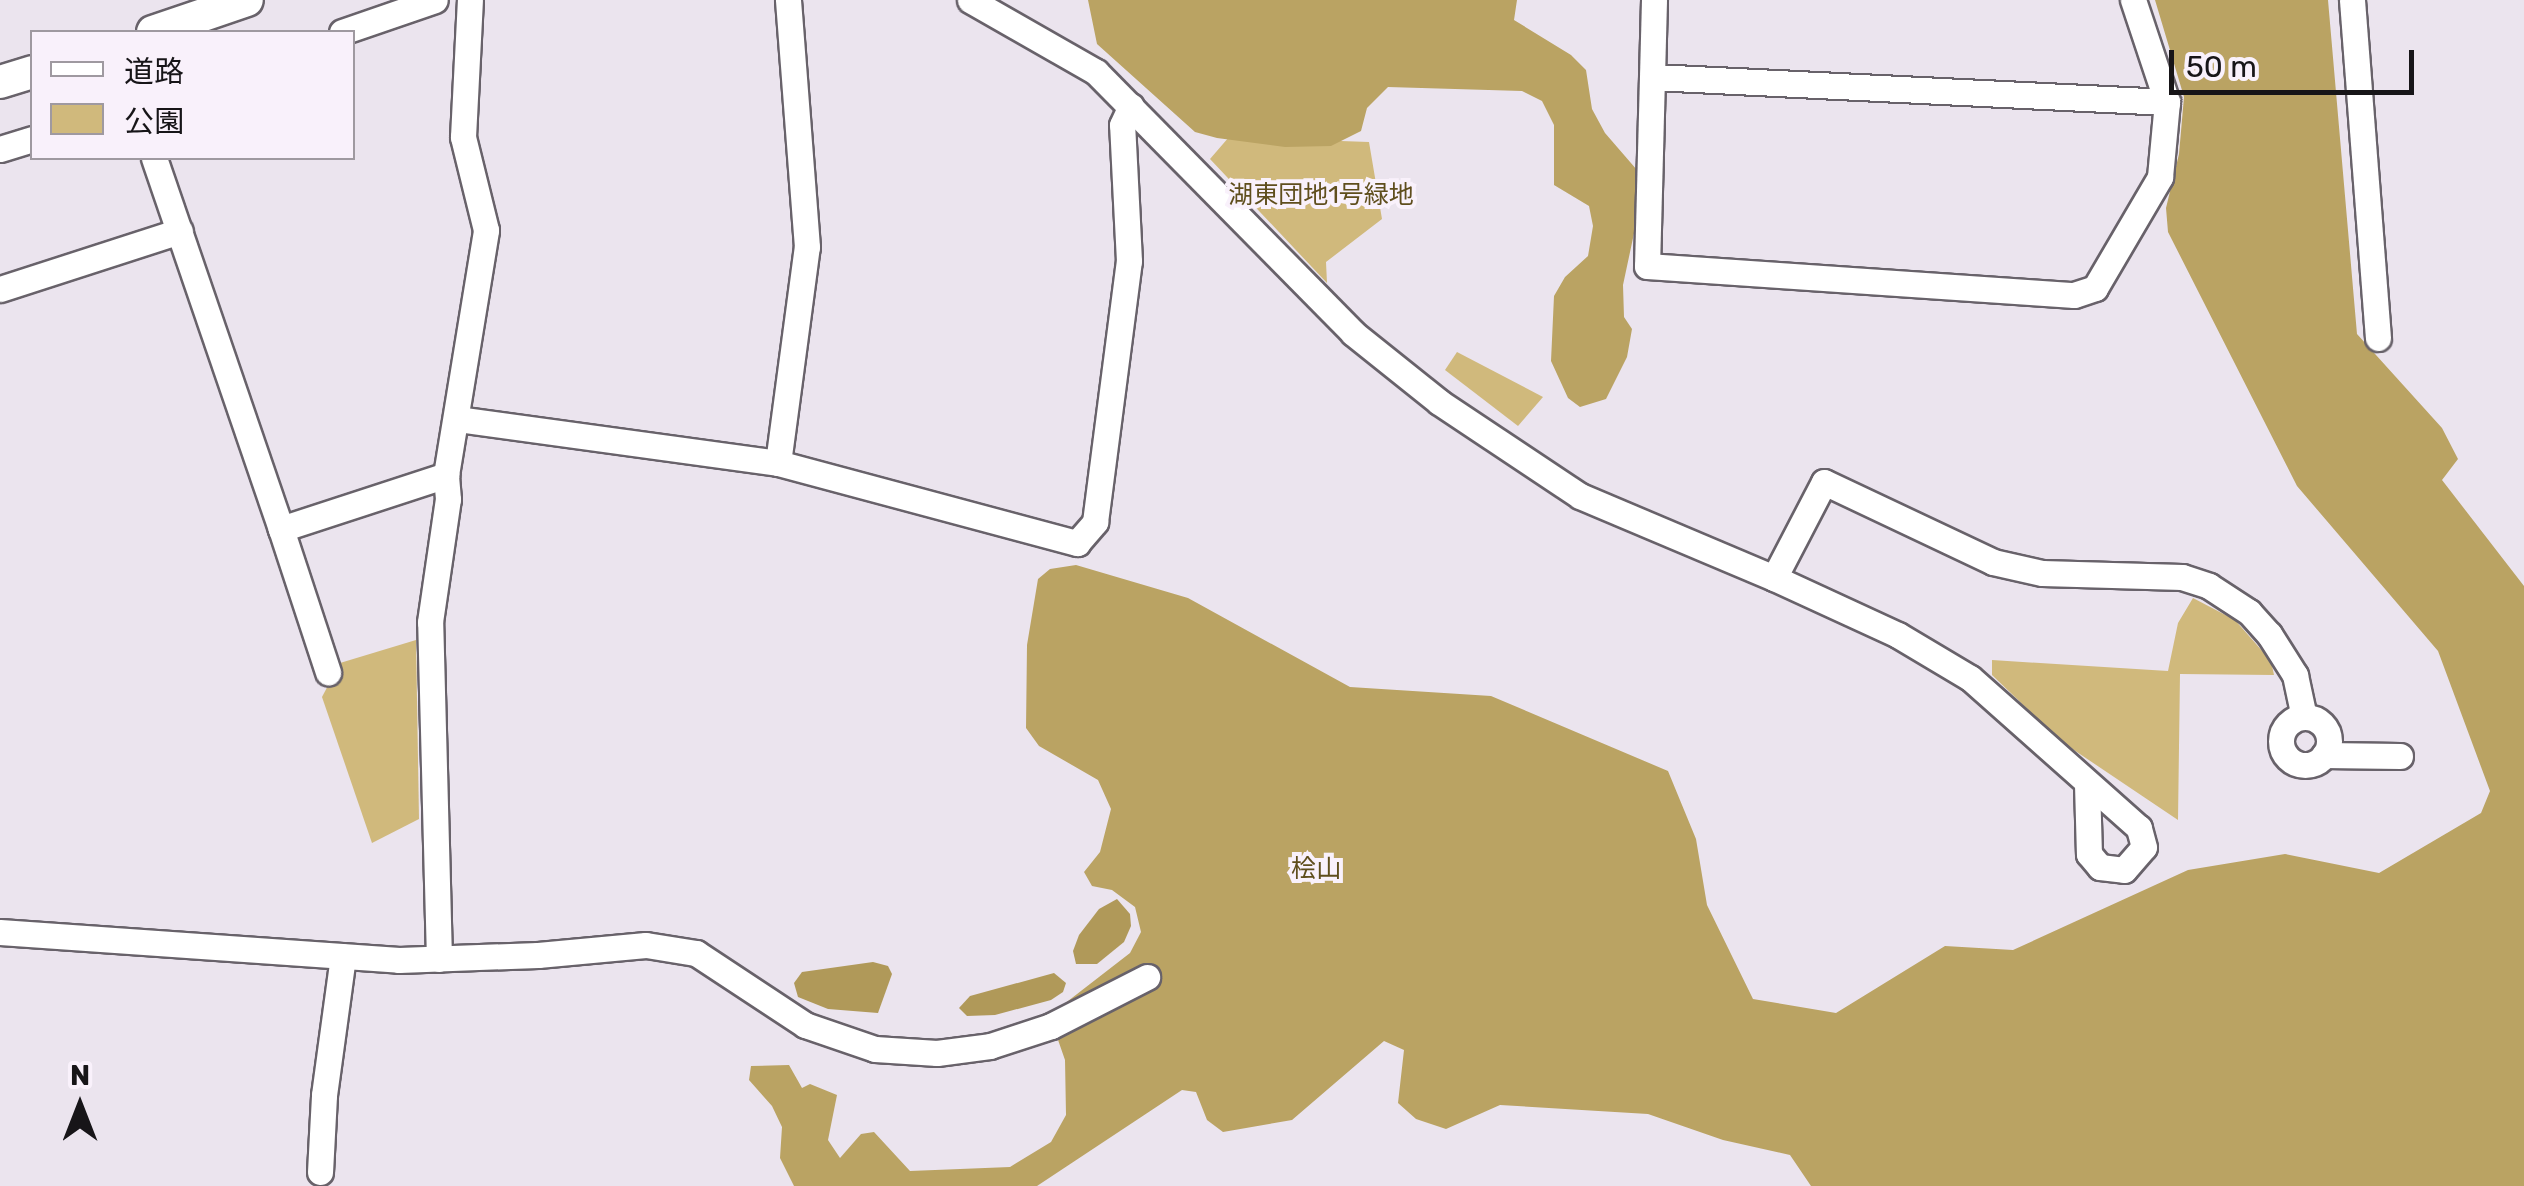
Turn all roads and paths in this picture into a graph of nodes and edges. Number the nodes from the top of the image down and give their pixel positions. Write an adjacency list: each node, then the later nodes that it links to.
1 (246, 0): 9 (street)
2 (435, 0): 10 (street)
3 (470, 0): 22 (street)
4 (788, 0): 23 (street)
5 (970, 0): 15 (street)
6 (1654, 0): 12 (street)
7 (2133, 0): 14 (street)
8 (2352, 0): 21 (street)
9 (159, 30)
10 (348, 30)
11 (30, 73): 13 (street)
12 (1653, 77): 14 (street); 14 (street)
13 (0, 82)
14 (2167, 102)
15 (1132, 106): 23 (street); 26 (street)
16 (30, 139): 17 (street)
17 (0, 149)
18 (155, 160): 19 (street)
19 (180, 231): 20 (street); 25 (street)
20 (0, 289)
21 (2378, 338)
22 (458, 418): 23 (street); 24 (street)
23 (778, 463)
24 (446, 475): 25 (street); 34 (street)
25 (280, 530): 27 (street)
26 (1774, 578): 28 (street); 31 (street)
27 (328, 672)
28 (2304, 717): 29 (street); 29 (street)
29 (2324, 755): 30 (street)
30 (2400, 756)
31 (2087, 784)
32 (0, 932): 33 (street)
33 (343, 956): 34 (street); 36 (street)
34 (439, 958): 35 (street)
35 (1146, 976)
36 (320, 1172)

